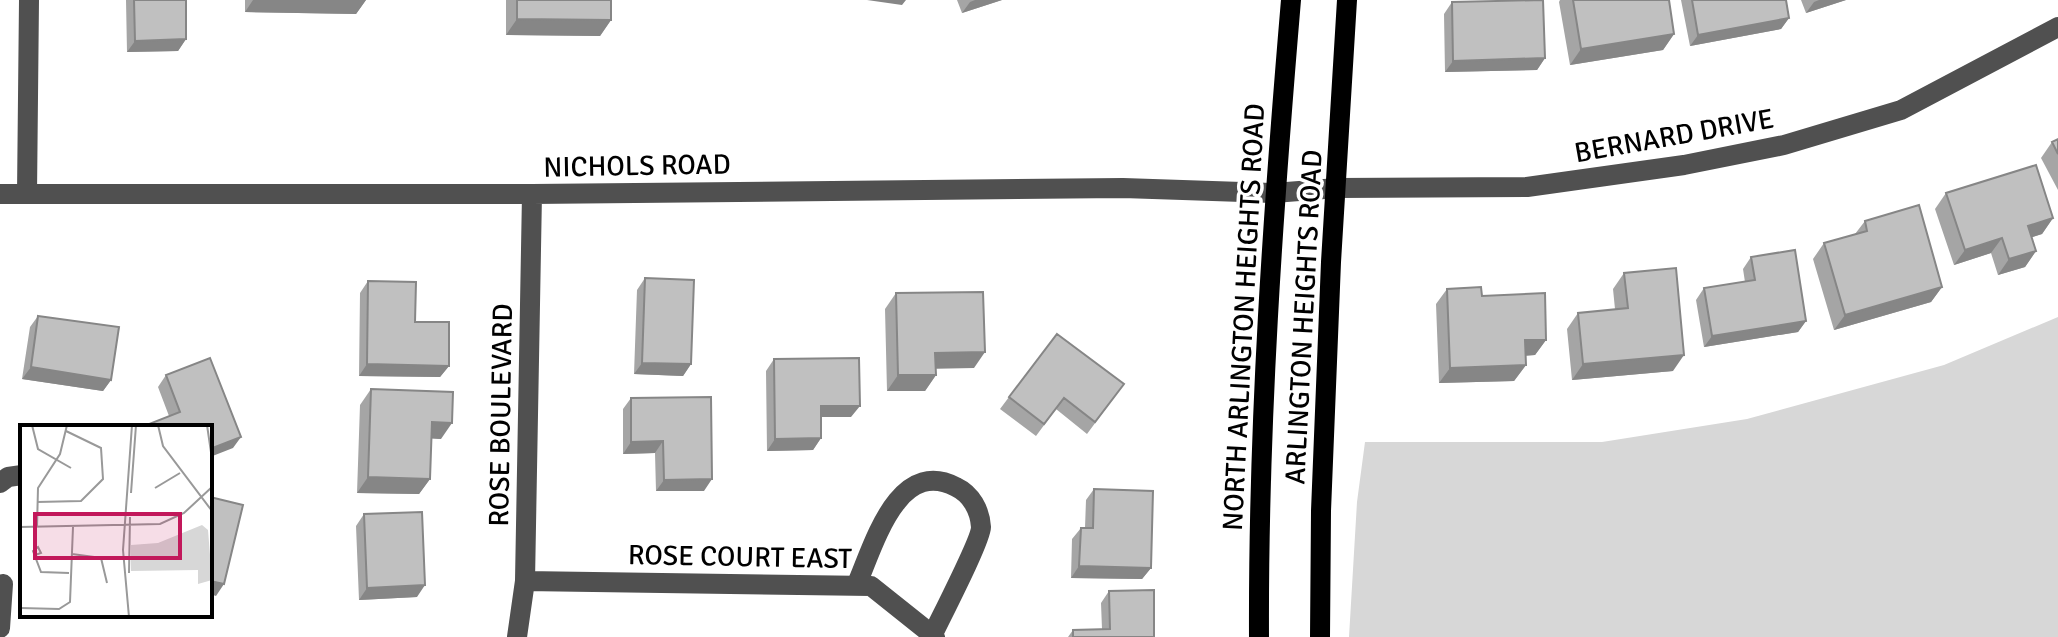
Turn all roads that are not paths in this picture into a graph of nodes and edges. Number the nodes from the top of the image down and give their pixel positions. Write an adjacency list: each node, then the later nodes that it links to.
1 (29, 0): 8 (street)
2 (1291, 0): 6 (main road, NORTH ARLINGTON HEIGHTS ROAD)
3 (1347, 0): 5 (main road, ARLINGTON HEIGHTS ROAD)
4 (2058, 27): 5 (street, BERNARD DRIVE)
5 (1337, 188): 6 (street, BERNARD DRIVE); 19 (main road, ARLINGTON HEIGHTS ROAD)
6 (1274, 193): 9 (street, NICHOLS ROAD); 18 (main road, NORTH ARLINGTON HEIGHTS ROAD)
7 (0, 194): 8 (street, NICHOLS ROAD)
8 (27, 194): 9 (street, NICHOLS ROAD)
9 (532, 194): 12 (street, ROSE BOULEVARD)
10 (20, 475): 11 (street)
11 (0, 483)
12 (525, 581): 14 (street, ROSE COURT EAST); 17 (street, ROSE BOULEVARD)
13 (8, 585): 15 (street)
14 (856, 586): 16 (street, ROSE COURT EAST); 16 (street)
15 (0, 628)
16 (934, 636)
17 (517, 637)
18 (1259, 637)
19 (1320, 637)

